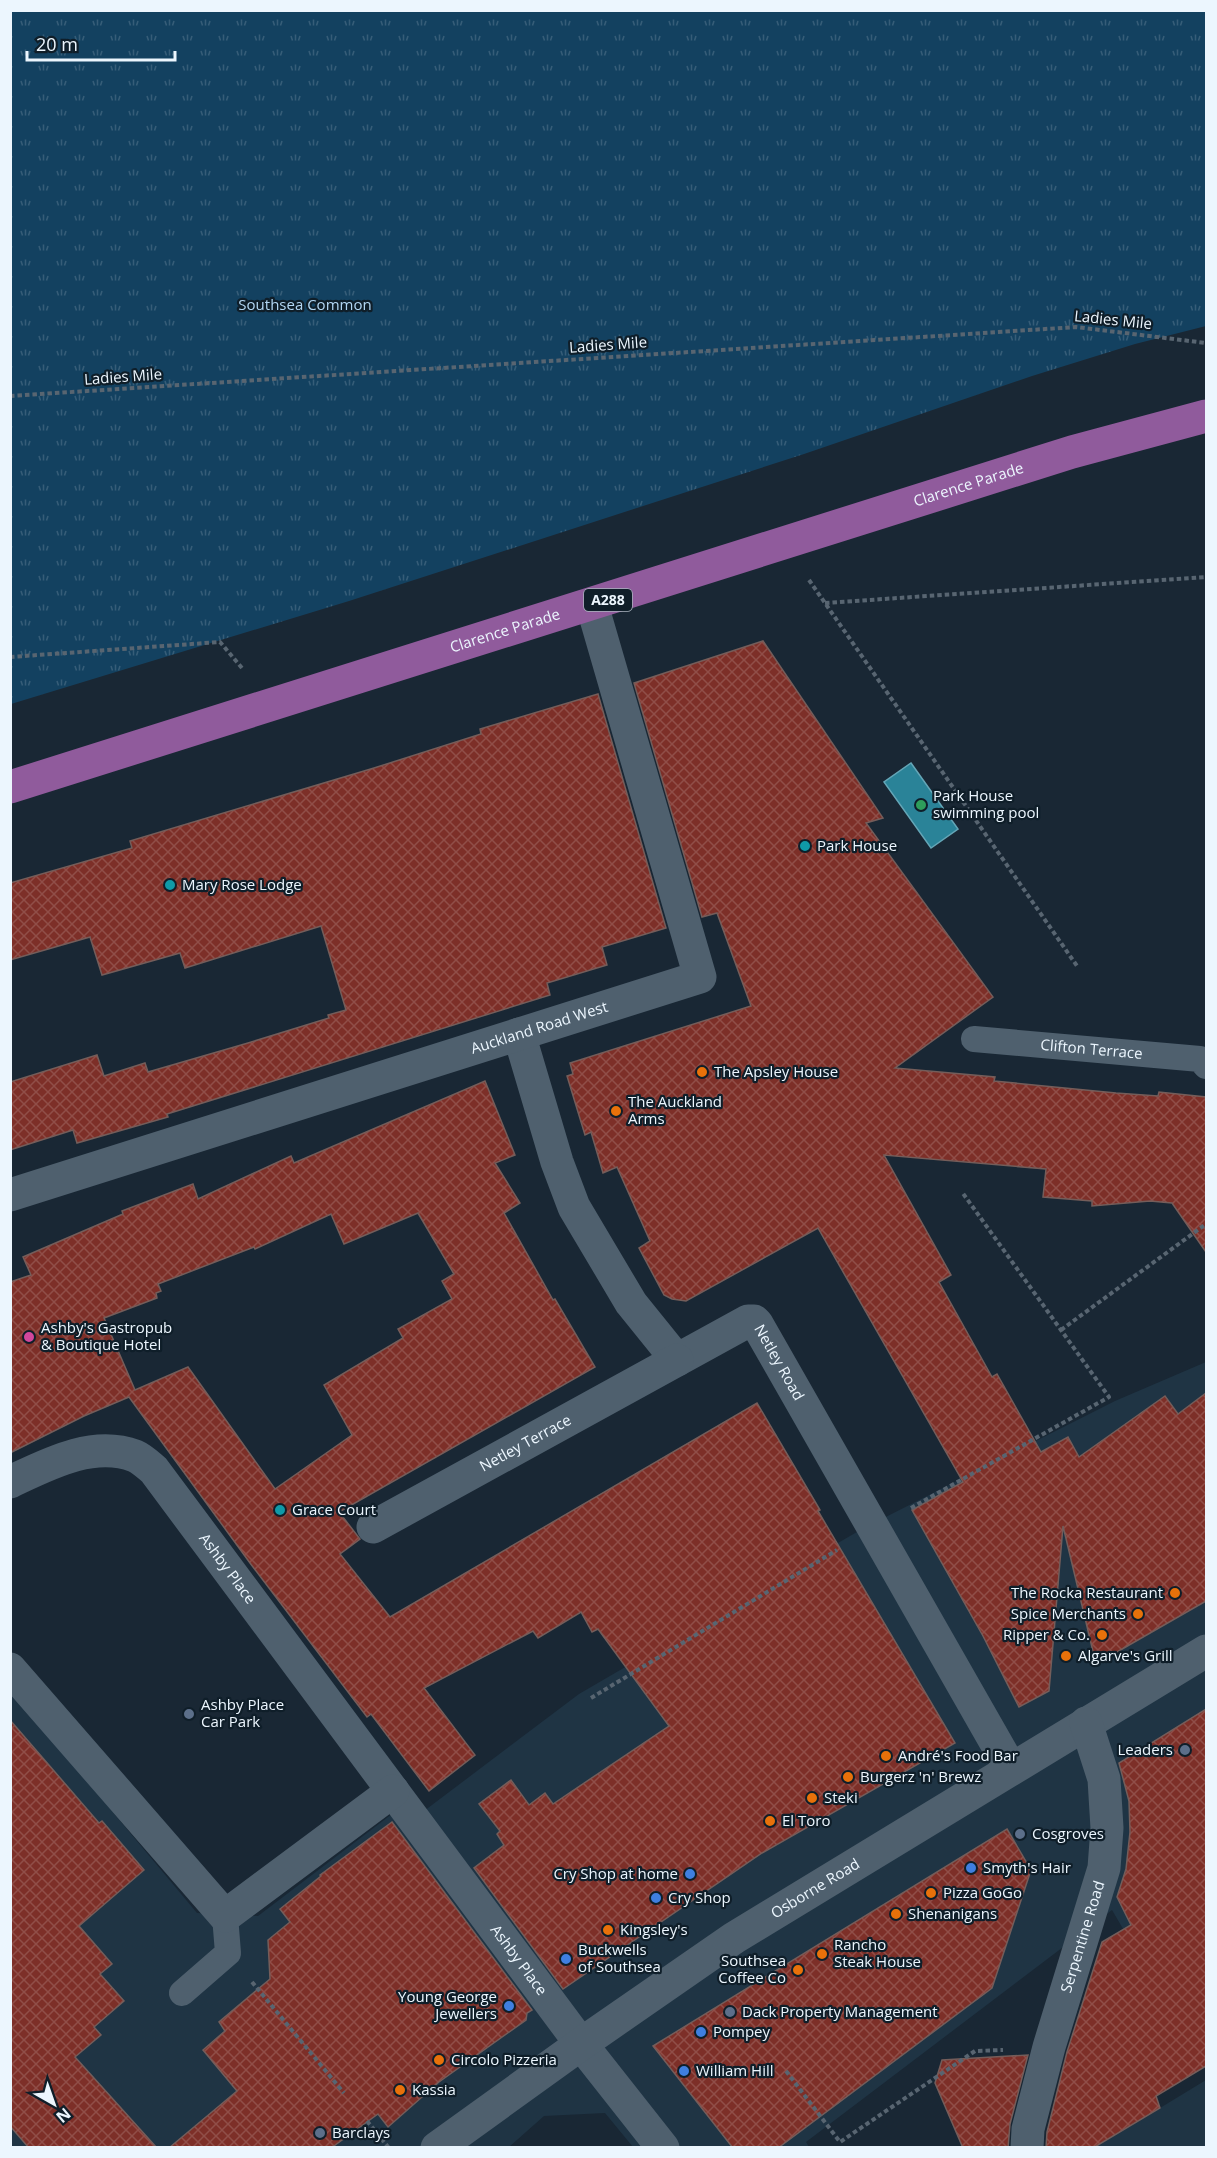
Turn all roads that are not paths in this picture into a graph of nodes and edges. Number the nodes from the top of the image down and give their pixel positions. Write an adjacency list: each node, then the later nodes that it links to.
1 (1206, 416): 2 (main road, Clarence Parade / A288)
2 (592, 605): 3 (main road, Clarence Parade / A288); 4 (street, Auckland Road West)
3 (10, 787)
4 (519, 1034): 7 (street, Auckland Road West); 8 (street)
5 (974, 1039): 6 (lane, Clifton Terrace)
6 (1206, 1066)
7 (10, 1195)
8 (677, 1360): 10 (street, Netley Terrace); 14 (street, Netley Road)
9 (10, 1482): 15 (street, Ashby Place)
10 (373, 1527)
11 (1206, 1651): 13 (street, Osborne Road)
12 (10, 1670): 16 (street)
13 (1086, 1723): 14 (street, Osborne Road); 21 (street, Serpentine Road)
14 (1011, 1769): 18 (street, Osborne Road)
15 (393, 1791): 16 (street); 18 (street, Ashby Place)
16 (225, 1916): 17 (lane)
17 (182, 1993)
18 (581, 2044): 19 (street, Osborne Road); 20 (street, Ashby Place)
19 (437, 2148)
20 (663, 2148)
21 (1027, 2148)

